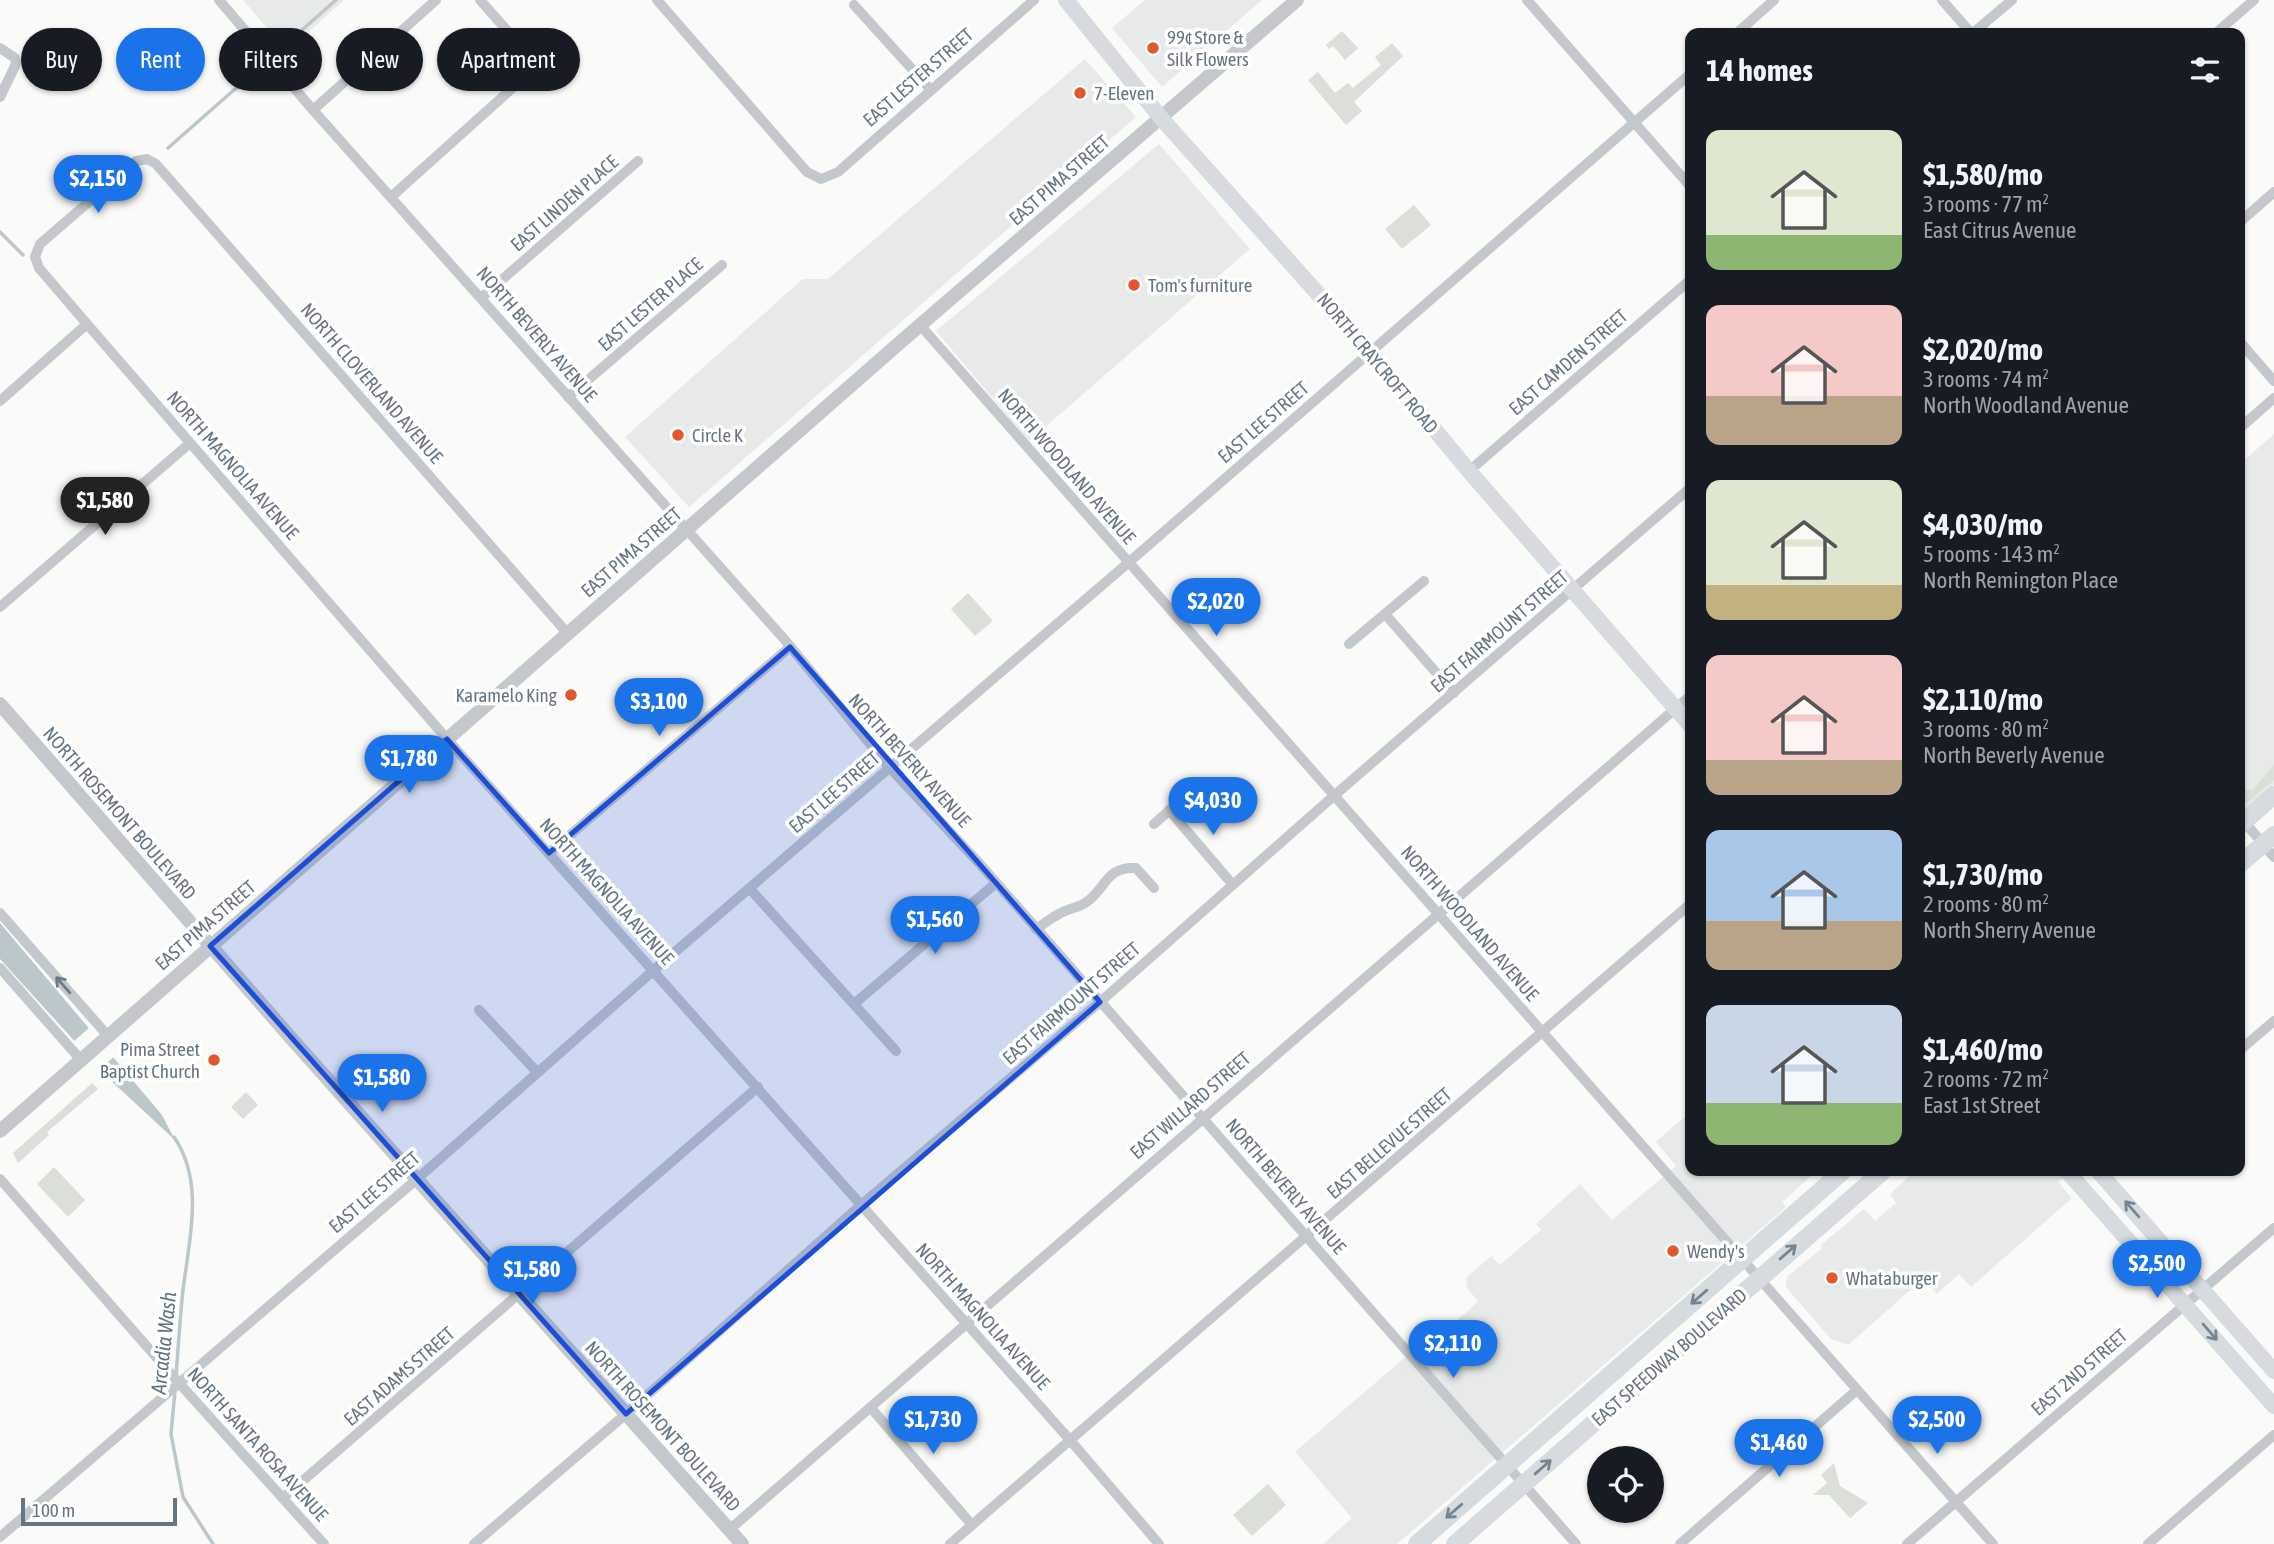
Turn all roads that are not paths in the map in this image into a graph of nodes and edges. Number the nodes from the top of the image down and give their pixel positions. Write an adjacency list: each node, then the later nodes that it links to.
1 (219, 0): 23 (street, NORTH BEVERLY AVENUE)
2 (436, 0): 23 (street)
3 (480, 0): 30 (street)
4 (657, 0): 21 (street, EAST LESTER STREET)
5 (1034, 0): 21 (street, EAST LESTER STREET)
6 (1066, 0): 24 (main road, NORTH CRAYCROFT ROAD)
7 (1774, 0): 14 (street)
8 (1942, 0): 15 (street)
9 (2012, 0): 16 (street)
10 (2254, 0): 17 (street)
11 (1292, 2): 24 (street, EAST PIMA STREET)
12 (1534, 3): 25 (street)
13 (854, 5): 21 (street)
14 (1743, 28)
15 (1967, 28)
16 (1978, 28)
17 (2222, 28)
18 (0, 48): 19 (street)
19 (5, 73): 22 (street)
20 (1685, 78): 25 (street, EAST LEE STREET)
21 (930, 89)
22 (0, 97)
23 (313, 110): 30 (street, NORTH BEVERLY AVENUE)
24 (1161, 117): 36 (street, EAST PIMA STREET); 38 (main road, NORTH CRAYCROFT ROAD)
25 (1635, 122): 28 (street); 38 (street, EAST LEE STREET)
26 (147, 159): 35 (street, NORTH MAGNOLIA AVENUE); 53 (street, NORTH CLOVERLAND AVENUE)
27 (639, 162): 34 (street, EAST LINDEN PLACE)
28 (1685, 180)
29 (2274, 192): 31 (street)
30 (391, 197): 34 (street, NORTH BEVERLY AVENUE)
31 (2245, 218)
32 (722, 265): 40 (street, EAST LESTER PLACE)
33 (1685, 283): 45 (street, EAST CAMDEN STREET)
34 (481, 298): 40 (street, NORTH BEVERLY AVENUE)
35 (88, 324): 42 (street); 44 (street, NORTH MAGNOLIA AVENUE)
36 (920, 325): 47 (street, EAST PIMA STREET); 48 (street, NORTH WOODLAND AVENUE)
37 (2245, 348): 39 (street)
38 (1370, 352): 45 (main road, NORTH CRAYCROFT ROAD); 48 (street, EAST LEE STREET)
39 (2274, 382)
40 (569, 397): 47 (street, NORTH BEVERLY AVENUE)
41 (2274, 398): 43 (street)
42 (0, 401)
43 (2245, 424)
44 (190, 443): 51 (street); 61 (street, NORTH MAGNOLIA AVENUE)
45 (1469, 471): 50 (main road, NORTH CRAYCROFT ROAD)
46 (1685, 492): 50 (street, EAST FAIRMOUNT STREET)
47 (687, 529): 53 (street, EAST PIMA STREET); 55 (street, NORTH BEVERLY AVENUE)
48 (1128, 563): 62 (street, EAST LEE STREET); 64 (street, NORTH WOODLAND AVENUE)
49 (1424, 581): 52 (street)
50 (1574, 590): 56 (street, EAST FAIRMOUNT STREET); 59 (main road, NORTH CRAYCROFT ROAD)
51 (0, 607)
52 (1385, 614): 54 (street); 56 (street)
53 (568, 634): 61 (street, EAST PIMA STREET)
54 (1349, 644)
55 (790, 647): 62 (street, NORTH BEVERLY AVENUE); 71 (street)
56 (1454, 693): 64 (street, EAST FAIRMOUNT STREET)
57 (1685, 701): 59 (street, EAST WILLARD STREET)
58 (0, 704): 81 (street, NORTH ROSEMONT BOULEVARD)
59 (1676, 709): 60 (main road, NORTH CRAYCROFT ROAD); 79 (street, EAST WILLARD STREET)
60 (1685, 719)
61 (447, 739): 71 (street, NORTH MAGNOLIA AVENUE); 81 (street, EAST PIMA STREET)
62 (889, 767): 73 (street, NORTH BEVERLY AVENUE); 76 (street, EAST LEE STREET)
63 (1189, 793): 66 (street)
64 (1336, 794): 74 (street, EAST FAIRMOUNT STREET); 79 (street, NORTH WOODLAND AVENUE)
65 (2274, 795): 67 (main road)
66 (1169, 810): 68 (street); 74 (street)
67 (2245, 818)
68 (1154, 824)
69 (2245, 824): 70 (street)
70 (2270, 845): 72 (main road)
71 (549, 853): 83 (street, NORTH MAGNOLIA AVENUE)
72 (2245, 861)
73 (996, 883): 80 (street, NORTH BEVERLY AVENUE); 85 (street)
74 (1233, 885): 84 (street, EAST FAIRMOUNT STREET)
75 (1154, 888): 80 (street)
76 (750, 889): 83 (street, EAST LEE STREET); 85 (street)
77 (1685, 908): 88 (street, EAST BELLEVUE STREET)
78 (0, 913): 89 (street, one-way to 78)
79 (1438, 914): 88 (street, NORTH WOODLAND AVENUE); 95 (street, EAST WILLARD STREET)
80 (1036, 929): 84 (street, NORTH BEVERLY AVENUE)
81 (210, 946): 89 (street, EAST PIMA STREET); 102 (street, NORTH ROSEMONT BOULEVARD)
82 (0, 968): 92 (street)
83 (654, 970): 93 (street, EAST LEE STREET); 94 (street, NORTH MAGNOLIA AVENUE)
84 (1100, 1002): 95 (street, NORTH BEVERLY AVENUE); 103 (street, EAST FAIRMOUNT STREET)
85 (854, 1004): 91 (street)
86 (479, 1010): 93 (street)
87 (2274, 1021): 90 (street)
88 (1542, 1032): 105 (street, EAST BELLEVUE STREET); 106 (street, NORTH WOODLAND AVENUE)
89 (106, 1037): 92 (street, EAST PIMA STREET)
90 (2245, 1046)
91 (896, 1051)
92 (84, 1057): 96 (street, EAST PIMA STREET)
93 (537, 1072): 102 (street, EAST LEE STREET)
94 (758, 1087): 103 (street, NORTH MAGNOLIA AVENUE); 109 (street, EAST ADAMS STREET)
95 (1203, 1117): 105 (street, NORTH BEVERLY AVENUE); 111 (street, EAST WILLARD STREET)
96 (0, 1131)
97 (1837, 1176): 106 (main road, EAST SPEEDWAY BOULEVARD)
98 (1877, 1176): 107 (main road, EAST SPEEDWAY BOULEVARD, one-way to 98)
99 (2071, 1176): 110 (main road)
100 (2103, 1176): 108 (main road, one-way to 100)
101 (0, 1179): 113 (street, NORTH SANTA ROSA AVENUE)
102 (417, 1179): 109 (street, NORTH ROSEMONT BOULEVARD); 113 (street, EAST LEE STREET)
103 (861, 1205): 111 (street, NORTH MAGNOLIA AVENUE); 117 (street, EAST FAIRMOUNT STREET)
104 (2274, 1228): 108 (street, EAST 2ND STREET)
105 (1307, 1237): 119 (street, EAST BELLEVUE STREET); 120 (street, NORTH BEVERLY AVENUE)
106 (1742, 1259): 107 (street, NORTH WOODLAND AVENUE); 120 (main road, EAST SPEEDWAY BOULEVARD, one-way to 120)
107 (1758, 1278): 114 (street, NORTH WOODLAND AVENUE); 121 (main road, EAST SPEEDWAY BOULEVARD, one-way to 107)
108 (2203, 1290): 110 (street, EAST 2ND STREET); 112 (main road)
109 (520, 1295): 117 (street, NORTH ROSEMONT BOULEVARD); 122 (street, EAST ADAMS STREET)
110 (2186, 1304): 115 (main road, one-way to 115); 123 (street, EAST 2ND STREET)
111 (965, 1324): 116 (street, EAST WILLARD STREET); 119 (street, NORTH MAGNOLIA AVENUE)
112 (2274, 1371)
113 (179, 1383): 122 (street, NORTH SANTA ROSA AVENUE); 126 (street, EAST LEE STREET)
114 (1857, 1391): 123 (street, NORTH WOODLAND AVENUE); 135 (street)
115 (2274, 1406)
116 (871, 1408): 124 (street); 125 (street, EAST WILLARD STREET)
117 (626, 1414): 125 (street, NORTH ROSEMONT BOULEVARD); 128 (street, EAST FAIRMOUNT STREET)
118 (2274, 1435): 138 (street)
119 (1070, 1440): 124 (street, EAST BELLEVUE STREET); 131 (street, NORTH MAGNOLIA AVENUE)
120 (1507, 1465): 121 (street, NORTH BEVERLY AVENUE); 132 (main road, EAST SPEEDWAY BOULEVARD, one-way to 132)
121 (1524, 1484): 133 (main road, EAST SPEEDWAY BOULEVARD); 134 (street, NORTH BEVERLY AVENUE)
122 (284, 1497): 127 (street, NORTH SANTA ROSA AVENUE)
123 (1954, 1502): 136 (street, EAST 2ND STREET); 137 (street, NORTH WOODLAND AVENUE)
124 (972, 1525): 130 (street, EAST BELLEVUE STREET)
125 (729, 1530): 129 (street, NORTH ROSEMONT BOULEVARD)
126 (0, 1537)
127 (324, 1544)
128 (474, 1544)
129 (741, 1544)
130 (950, 1544)
131 (1159, 1544)
132 (1417, 1544)
133 (1455, 1544)
134 (1576, 1544)
135 (1680, 1544)
136 (1907, 1544)
137 (1993, 1544)
138 (2148, 1544)

